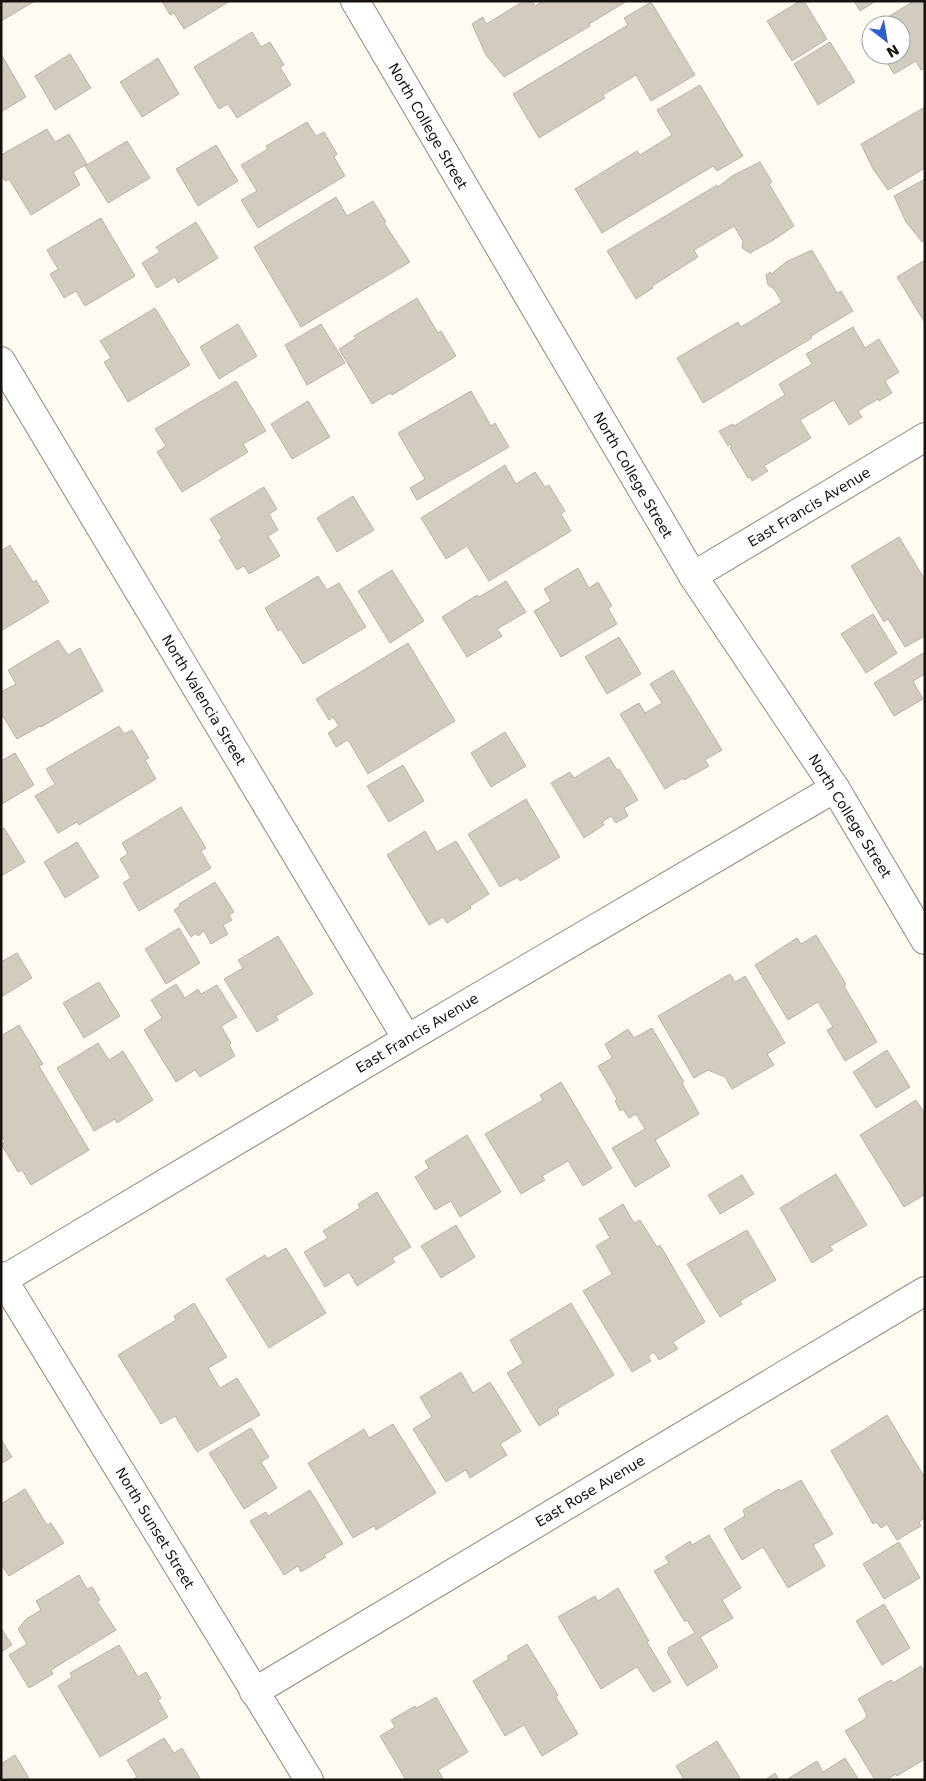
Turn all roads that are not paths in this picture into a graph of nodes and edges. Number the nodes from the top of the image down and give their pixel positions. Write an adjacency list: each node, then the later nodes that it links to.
1 (355, 1): 4 (street, North College Street)
2 (1, 361): 7 (street, North Valencia Street)
3 (925, 437): 4 (street, East Francis Avenue)
4 (693, 576): 5 (street, North College Street)
5 (835, 788): 6 (street, North College Street); 7 (street, East Francis Avenue)
6 (925, 940)
7 (407, 1039): 8 (street, East Francis Avenue)
8 (2, 1279): 10 (street, North Sunset Street)
9 (925, 1291): 10 (street, East Rose Avenue)
10 (254, 1692): 11 (street, North Sunset Street)
11 (309, 1780)

